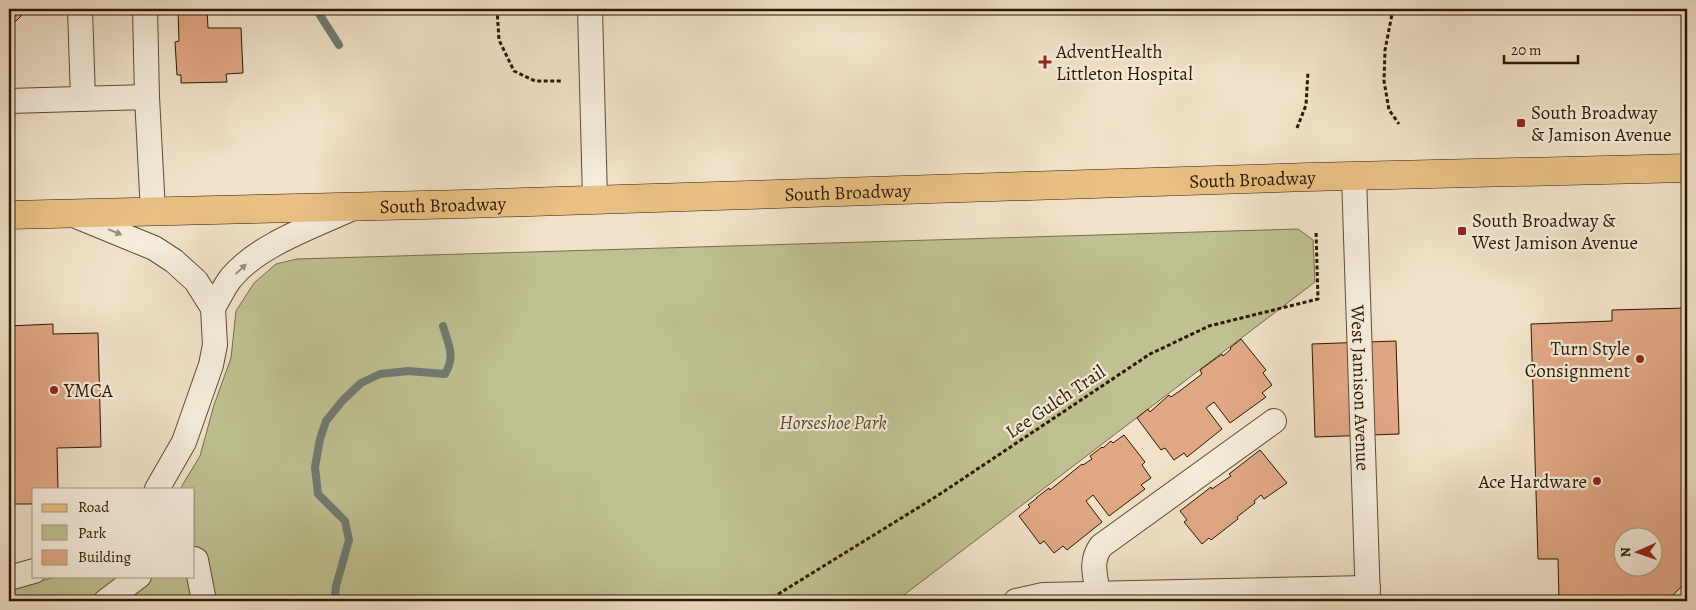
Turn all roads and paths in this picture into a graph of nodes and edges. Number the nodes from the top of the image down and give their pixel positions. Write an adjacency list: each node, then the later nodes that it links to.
1 (80, 9): 9 (street)
2 (145, 9): 8 (street)
3 (497, 9): 7 (path)
4 (590, 9): 15 (street)
5 (1393, 9): 11 (path)
6 (1308, 72): 12 (path)
7 (563, 80)
8 (147, 97): 9 (street); 17 (street)
9 (83, 99): 10 (street)
10 (9, 101)
11 (1399, 124)
12 (1297, 128)
13 (1687, 168): 14 (main road, South Broadway)
14 (1354, 176): 15 (main road, South Broadway); 29 (street, West Jamison Avenue)
15 (595, 199): 16 (main road, South Broadway)
16 (356, 206): 17 (main road, South Broadway); 21 (street, one-way to 16)
17 (153, 212): 18 (main road, South Broadway)
18 (70, 214): 19 (main road, South Broadway); 21 (street, one-way to 21)
19 (9, 215)
20 (1316, 231): 33 (path, Lee Gulch Trail)
21 (213, 308): 23 (street)
22 (1274, 421): 28 (street)
23 (158, 488)
24 (195, 560): 32 (street)
25 (32, 572): 26 (street)
26 (9, 578)
27 (136, 578): 31 (street)
28 (1098, 593): 30 (street); 34 (street)
29 (1368, 595): 30 (street)
30 (1170, 597)
31 (106, 601)
32 (204, 601)
33 (767, 601)
34 (1016, 601)

